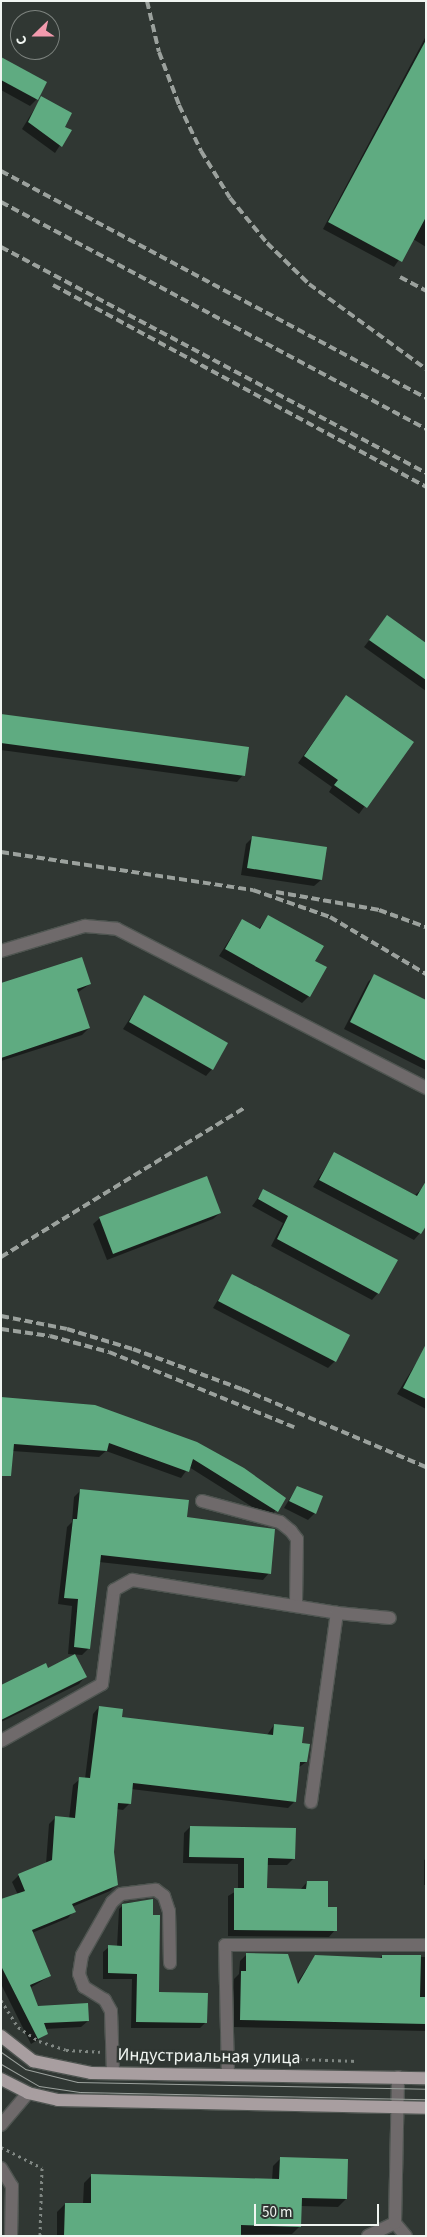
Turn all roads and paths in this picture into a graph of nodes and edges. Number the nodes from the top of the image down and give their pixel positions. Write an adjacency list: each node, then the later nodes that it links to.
1 (1, 951): 2 (lane)
2 (426, 1088)
3 (202, 1501): 4 (lane)
4 (296, 1605): 5 (lane); 7 (lane)
5 (337, 1613): 6 (lane); 8 (lane)
6 (390, 1618)
7 (1, 1742)
8 (311, 1802)
9 (423, 1945): 14 (lane)
10 (170, 1963): 13 (lane)
11 (1, 2000): 13 (path)
12 (1, 2036): 16 (main road, Индустриальная улица)
13 (112, 2052): 14 (path); 16 (lane)
14 (228, 2057): 15 (path); 17 (lane)
15 (366, 2061)
16 (113, 2072): 17 (main road, Индустриальная улица)
17 (228, 2074): 18 (main road, Индустриальная улица)
18 (398, 2077): 19 (main road, Индустриальная улица); 22 (lane)
19 (426, 2078)
20 (1, 2079): 21 (main road)
21 (28, 2093): 22 (main road); 24 (lane)
22 (397, 2108): 23 (main road); 27 (lane)
23 (426, 2108)
24 (1, 2125)
25 (1, 2147): 29 (path)
26 (1, 2168): 28 (lane)
27 (395, 2223): 30 (lane); 31 (lane)
28 (11, 2236)
29 (40, 2236)
30 (368, 2236)
31 (406, 2236)

